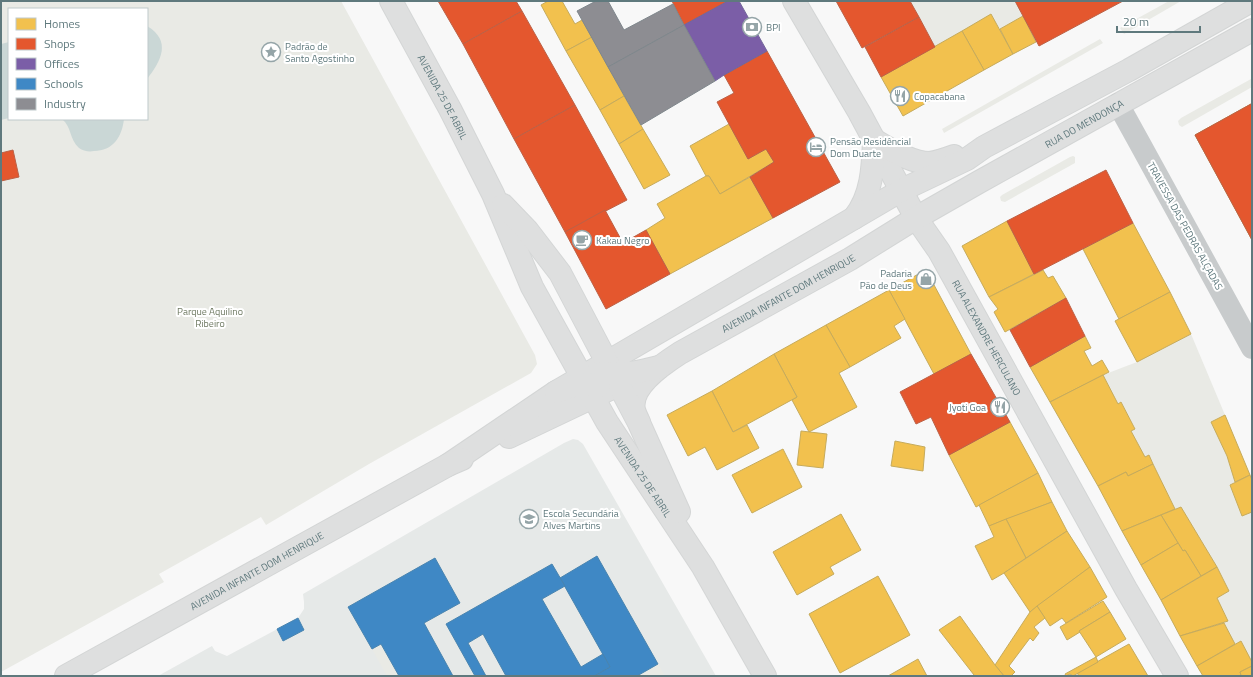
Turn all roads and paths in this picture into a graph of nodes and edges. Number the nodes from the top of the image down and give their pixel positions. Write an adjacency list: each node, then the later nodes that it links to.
1 (391, 1): 9 (main road, AVENIDA 25 DE ABRIL)
2 (794, 1): 6 (main road, RUA ALEXANDRE HERCULANO)
3 (1251, 1): 7 (main road)
4 (1252, 30): 5 (main road, RUA DO MENDONÇA)
5 (1118, 104): 10 (main road, RUA DO MENDONÇA); 15 (street, TRAVESSA DAS PEDRAS ALÇADAS)
6 (874, 140): 7 (main road); 8 (main road, RUA ALEXANDRE HERCULANO); 11 (main road)
7 (984, 147): 8 (main road)
8 (902, 190): 10 (main road, RUA ALEXANDRE HERCULANO); 11 (main road, AVENIDA INFANTE DOM HENRIQUE); 13 (main road)
9 (493, 194): 14 (main road, AVENIDA 25 DE ABRIL); 17 (main road, AVENIDA 25 DE ABRIL)
10 (916, 218): 13 (main road, AVENIDA INFANTE DOM HENRIQUE); 26 (main road, RUA ALEXANDRE HERCULANO)
11 (853, 219): 12 (main road, AVENIDA INFANTE DOM HENRIQUE)
12 (782, 260): 16 (main road, AVENIDA INFANTE DOM HENRIQUE); 19 (main road, AVENIDA INFANTE DOM HENRIQUE)
13 (748, 315): 18 (main road, AVENIDA INFANTE DOM HENRIQUE)
14 (592, 333): 16 (main road); 19 (main road, AVENIDA 25 DE ABRIL)
15 (1252, 348)
16 (626, 352): 19 (main road, AVENIDA INFANTE DOM HENRIQUE)
17 (569, 354): 19 (main road, AVENIDA 25 DE ABRIL); 20 (main road)
18 (659, 367): 19 (main road, AVENIDA INFANTE DOM HENRIQUE); 22 (main road, AVENIDA INFANTE DOM HENRIQUE)
19 (605, 381): 20 (main road, AVENIDA INFANTE DOM HENRIQUE); 21 (main road, AVENIDA 25 DE ABRIL); 22 (main road, AVENIDA 25 DE ABRIL)
20 (560, 402): 21 (main road); 24 (main road, AVENIDA INFANTE DOM HENRIQUE)
21 (607, 422): 23 (main road, AVENIDA 25 DE ABRIL)
22 (639, 422): 23 (main road, AVENIDA 25 DE ABRIL)
23 (703, 567): 25 (main road, AVENIDA 25 DE ABRIL)
24 (66, 676)
25 (765, 676)
26 (1177, 676)

